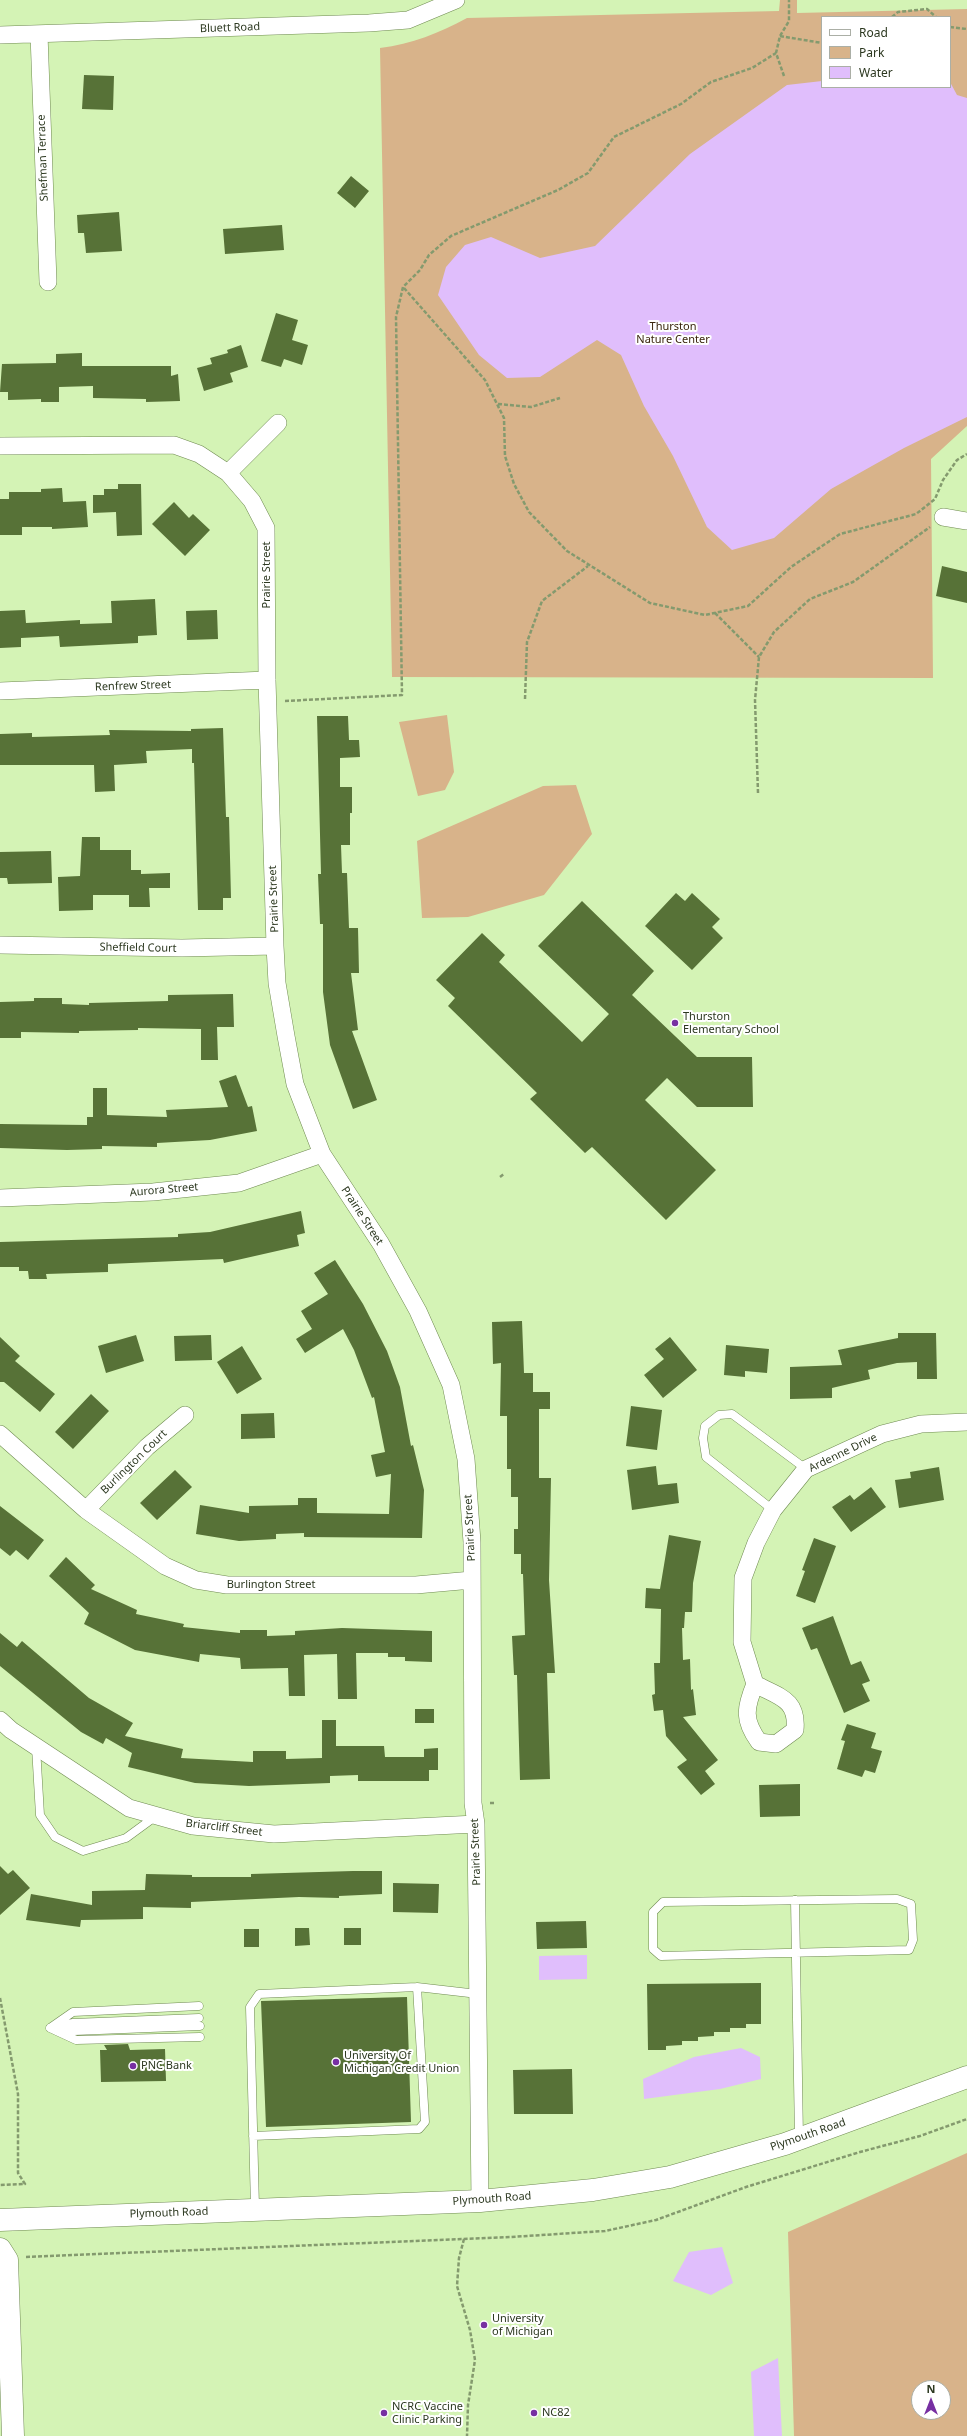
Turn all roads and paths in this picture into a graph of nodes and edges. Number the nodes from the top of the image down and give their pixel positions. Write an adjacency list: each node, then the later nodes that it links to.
1 (456, 0): 7 (street, Bluett Road)
2 (789, 0): 9 (path)
3 (893, 16): 4 (path)
4 (935, 16)
5 (951, 27): 6 (path)
6 (967, 29)
7 (39, 34): 8 (street, Bluett Road); 13 (street, Shefman Terrace)
8 (0, 35)
9 (780, 36): 10 (path); 11 (path)
10 (821, 43)
11 (776, 53): 12 (path); 14 (path)
12 (784, 76)
13 (48, 282)
14 (403, 287): 16 (path); 29 (path)
15 (560, 398): 16 (path)
16 (497, 404): 23 (path)
17 (278, 423): 20 (street)
18 (0, 446): 20 (street, Prairie Street)
19 (967, 454): 24 (path)
20 (228, 473): 26 (street, Prairie Street)
21 (943, 517): 22 (street); 25 (path)
22 (967, 522)
23 (588, 566): 24 (path); 28 (path)
24 (714, 613): 25 (path)
25 (759, 657): 30 (path)
26 (267, 680): 27 (street, Renfrew Street); 32 (street, Prairie Street)
27 (0, 691)
28 (525, 699)
29 (283, 701)
30 (758, 793)
31 (0, 945): 32 (street, Sheffield Court)
32 (275, 946): 33 (street, Prairie Street)
33 (322, 1154): 36 (street, Aurora Street); 43 (street, Prairie Street)
34 (504, 1174): 35 (path)
35 (500, 1177)
36 (0, 1198)
37 (185, 1416): 41 (street, Burlington Court)
38 (967, 1422): 40 (street, Ardenne Drive)
39 (0, 1434): 41 (street, Burlington Street)
40 (806, 1469): 42 (street, Ardenne Drive); 42 (lane)
41 (86, 1510): 43 (street, Burlington Street)
42 (773, 1510): 44 (street, Ardenne Drive)
43 (472, 1580): 48 (street, Prairie Street)
44 (755, 1684)
45 (0, 1720): 46 (street, Briarcliff Street)
46 (36, 1746): 47 (street, Briarcliff Street); 47 (lane)
47 (157, 1816): 48 (street, Briarcliff Street)
48 (476, 1824): 52 (street, Prairie Street)
49 (795, 1900): 50 (lane); 50 (lane); 50 (lane)
50 (796, 1954): 61 (lane)
51 (417, 1987): 52 (lane); 60 (lane); 60 (lane)
52 (478, 1994): 63 (street, Prairie Street)
53 (0, 1998): 62 (path)
54 (199, 2006): 56 (lane)
55 (199, 2022): 56 (lane)
56 (50, 2028): 57 (lane)
57 (200, 2037)
58 (967, 2077): 61 (main road, Plymouth Road)
59 (967, 2119): 66 (path)
60 (253, 2136): 64 (lane)
61 (799, 2139): 63 (main road, Plymouth Road)
62 (0, 2185)
63 (480, 2201): 64 (main road, Plymouth Road)
64 (255, 2210): 65 (main road, Plymouth Road)
65 (0, 2220)
66 (464, 2239): 68 (path); 70 (path)
67 (0, 2249): 69 (main road)
68 (28, 2256)
69 (13, 2436)
70 (467, 2436)

